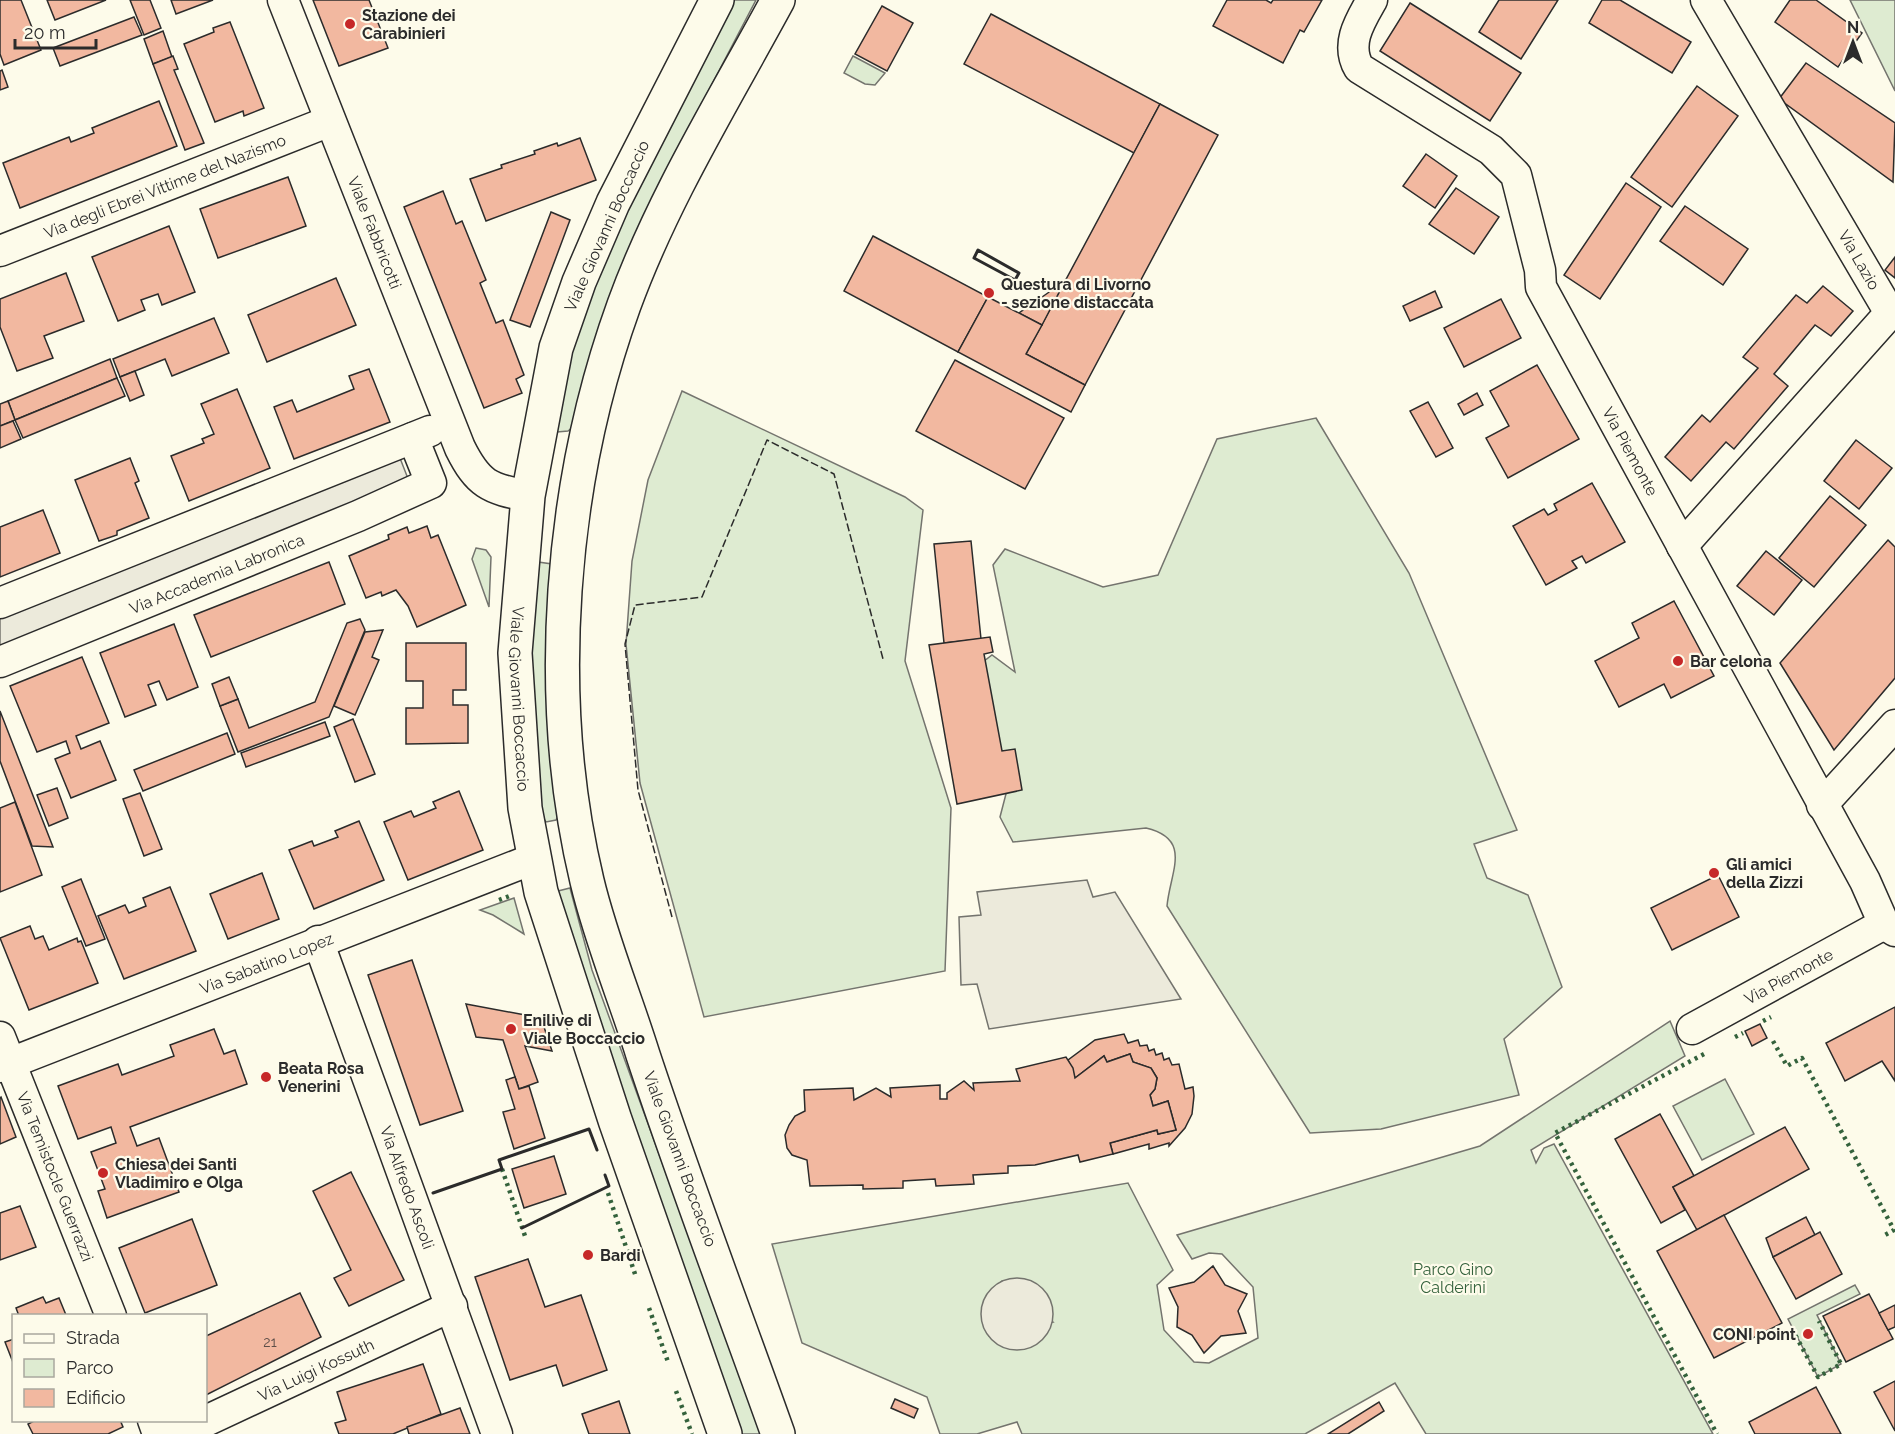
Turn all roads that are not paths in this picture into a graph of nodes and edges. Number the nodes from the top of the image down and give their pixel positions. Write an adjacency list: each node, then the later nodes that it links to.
1 (283, 0): 6 (street, Viale Fabbricotti)
2 (717, 0): 12 (main road, Viale Giovanni Boccaccio)
3 (778, 0): 13 (main road, Viale Giovanni Boccaccio)
4 (1706, 0): 14 (street, Via Lazio)
5 (1365, 13): 14 (street, Via Piemonte)
6 (330, 121): 7 (street, Via degli Ebrei Vittime del Nazismo); 8 (street, Viale Fabbricotti)
7 (0, 251)
8 (449, 423): 9 (street); 10 (street, Viale Fabbricotti)
9 (413, 438): 11 (street); 15 (street)
10 (470, 466): 11 (street, Via Accademia Labronica); 12 (street, Viale Fabbricotti)
11 (432, 483): 16 (street, Via Accademia Labronica)
12 (528, 496): 13 (main road); 20 (main road, Viale Giovanni Boccaccio)
13 (575, 501): 19 (main road, Viale Giovanni Boccaccio)
14 (1682, 546): 18 (street, Via Piemonte)
15 (0, 603)
16 (0, 662)
17 (1895, 725): 18 (street)
18 (1822, 805): 21 (street, Via Piemonte)
19 (580, 847): 20 (main road); 32 (main road, Viale Giovanni Boccaccio)
20 (533, 859): 22 (street, Via Sabatino Lopez); 31 (main road, Viale Giovanni Boccaccio)
21 (1890, 927): 23 (street, Via Piemonte)
22 (318, 941): 24 (street, Via Sabatino Lopez); 25 (street, Via Alfredo Ascoli)
23 (1692, 1029)
24 (4, 1056): 26 (street, Via Temistocle Guerrazzi)
25 (452, 1306): 27 (street, Via Luigi Kossuth); 30 (street, Via Alfredo Ascoli)
26 (110, 1314)
27 (207, 1420)
28 (204, 1422): 29 (street, Via Luigi Kossuth)
29 (178, 1434)
30 (497, 1434)
31 (725, 1434)
32 (778, 1434)

